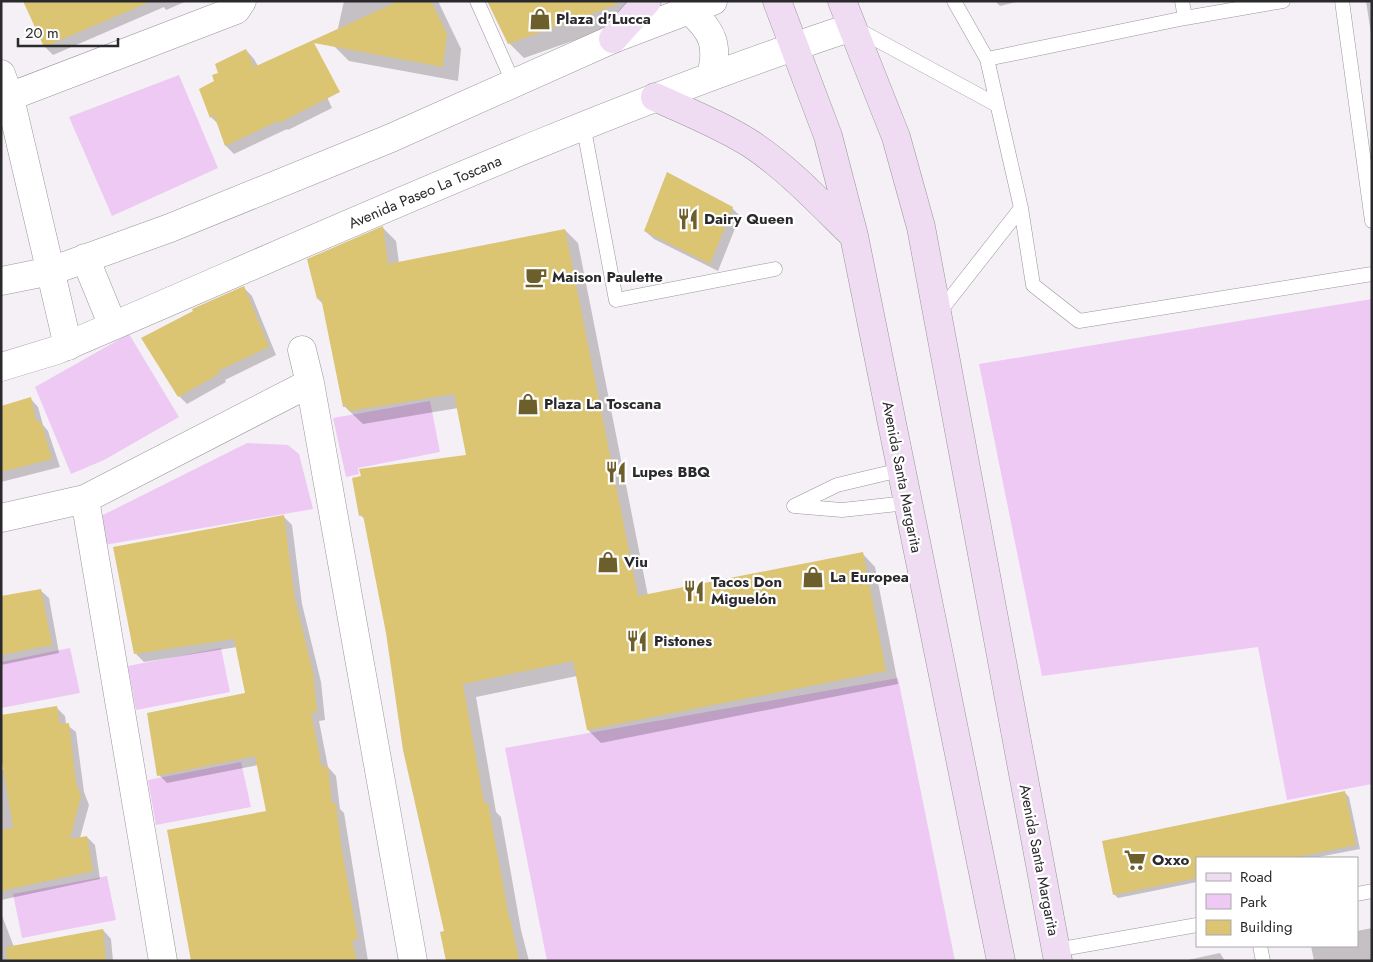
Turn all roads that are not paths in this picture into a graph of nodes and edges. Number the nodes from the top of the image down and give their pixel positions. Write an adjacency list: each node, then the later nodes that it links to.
1 (242, 1): 18 (street)
2 (477, 1): 17 (lane)
3 (647, 1): 13 (main road)
4 (777, 1): 14 (main road, Avenida Santa Margarita)
5 (842, 1): 12 (main road, Avenida Santa Margarita)
6 (954, 1): 15 (lane)
7 (1182, 1): 11 (lane)
8 (1283, 1): 11 (lane)
9 (1342, 1): 23 (lane)
10 (701, 6): 13 (street); 16 (street)
11 (1186, 18): 15 (lane)
12 (852, 26): 14 (street, Avenida Paseo La Toscana); 20 (lane); 30 (main road, Avenida Santa Margarita)
13 (613, 40): 17 (street)
14 (795, 47): 16 (street, Avenida Paseo La Toscana); 24 (main road, Avenida Santa Margarita)
15 (987, 59): 20 (lane)
16 (711, 76): 19 (street, Avenida Paseo La Toscana)
17 (513, 82): 25 (street)
18 (4, 91): 27 (street)
19 (655, 97): 21 (street, Avenida Paseo La Toscana); 24 (main road)
20 (997, 105): 22 (lane)
21 (583, 124): 26 (lane); 31 (street, Avenida Paseo La Toscana)
22 (1021, 208): 28 (lane); 30 (lane)
23 (1372, 221)
24 (854, 236): 36 (main road, Avenida Santa Margarita)
25 (85, 258): 27 (street); 31 (street)
26 (775, 269)
27 (51, 271): 29 (street); 32 (street)
28 (1372, 274)
29 (1, 282)
30 (938, 314): 44 (main road, Avenida Santa Margarita)
31 (113, 326): 32 (street, Avenida Paseo La Toscana)
32 (68, 346): 34 (street, Avenida Paseo La Toscana)
33 (302, 350): 35 (street)
34 (1, 367)
35 (310, 383): 37 (street); 46 (street)
36 (900, 470): 38 (main road, Avenida Santa Margarita); 38 (lane)
37 (86, 499): 39 (street); 45 (street)
38 (907, 503): 47 (main road, Avenida Santa Margarita)
39 (1, 518)
40 (1372, 891): 41 (lane)
41 (1358, 894)
42 (1196, 924): 44 (lane)
43 (1260, 947): 48 (lane)
44 (1057, 956)
45 (163, 961)
46 (413, 961)
47 (1001, 961)
48 (1263, 961)

